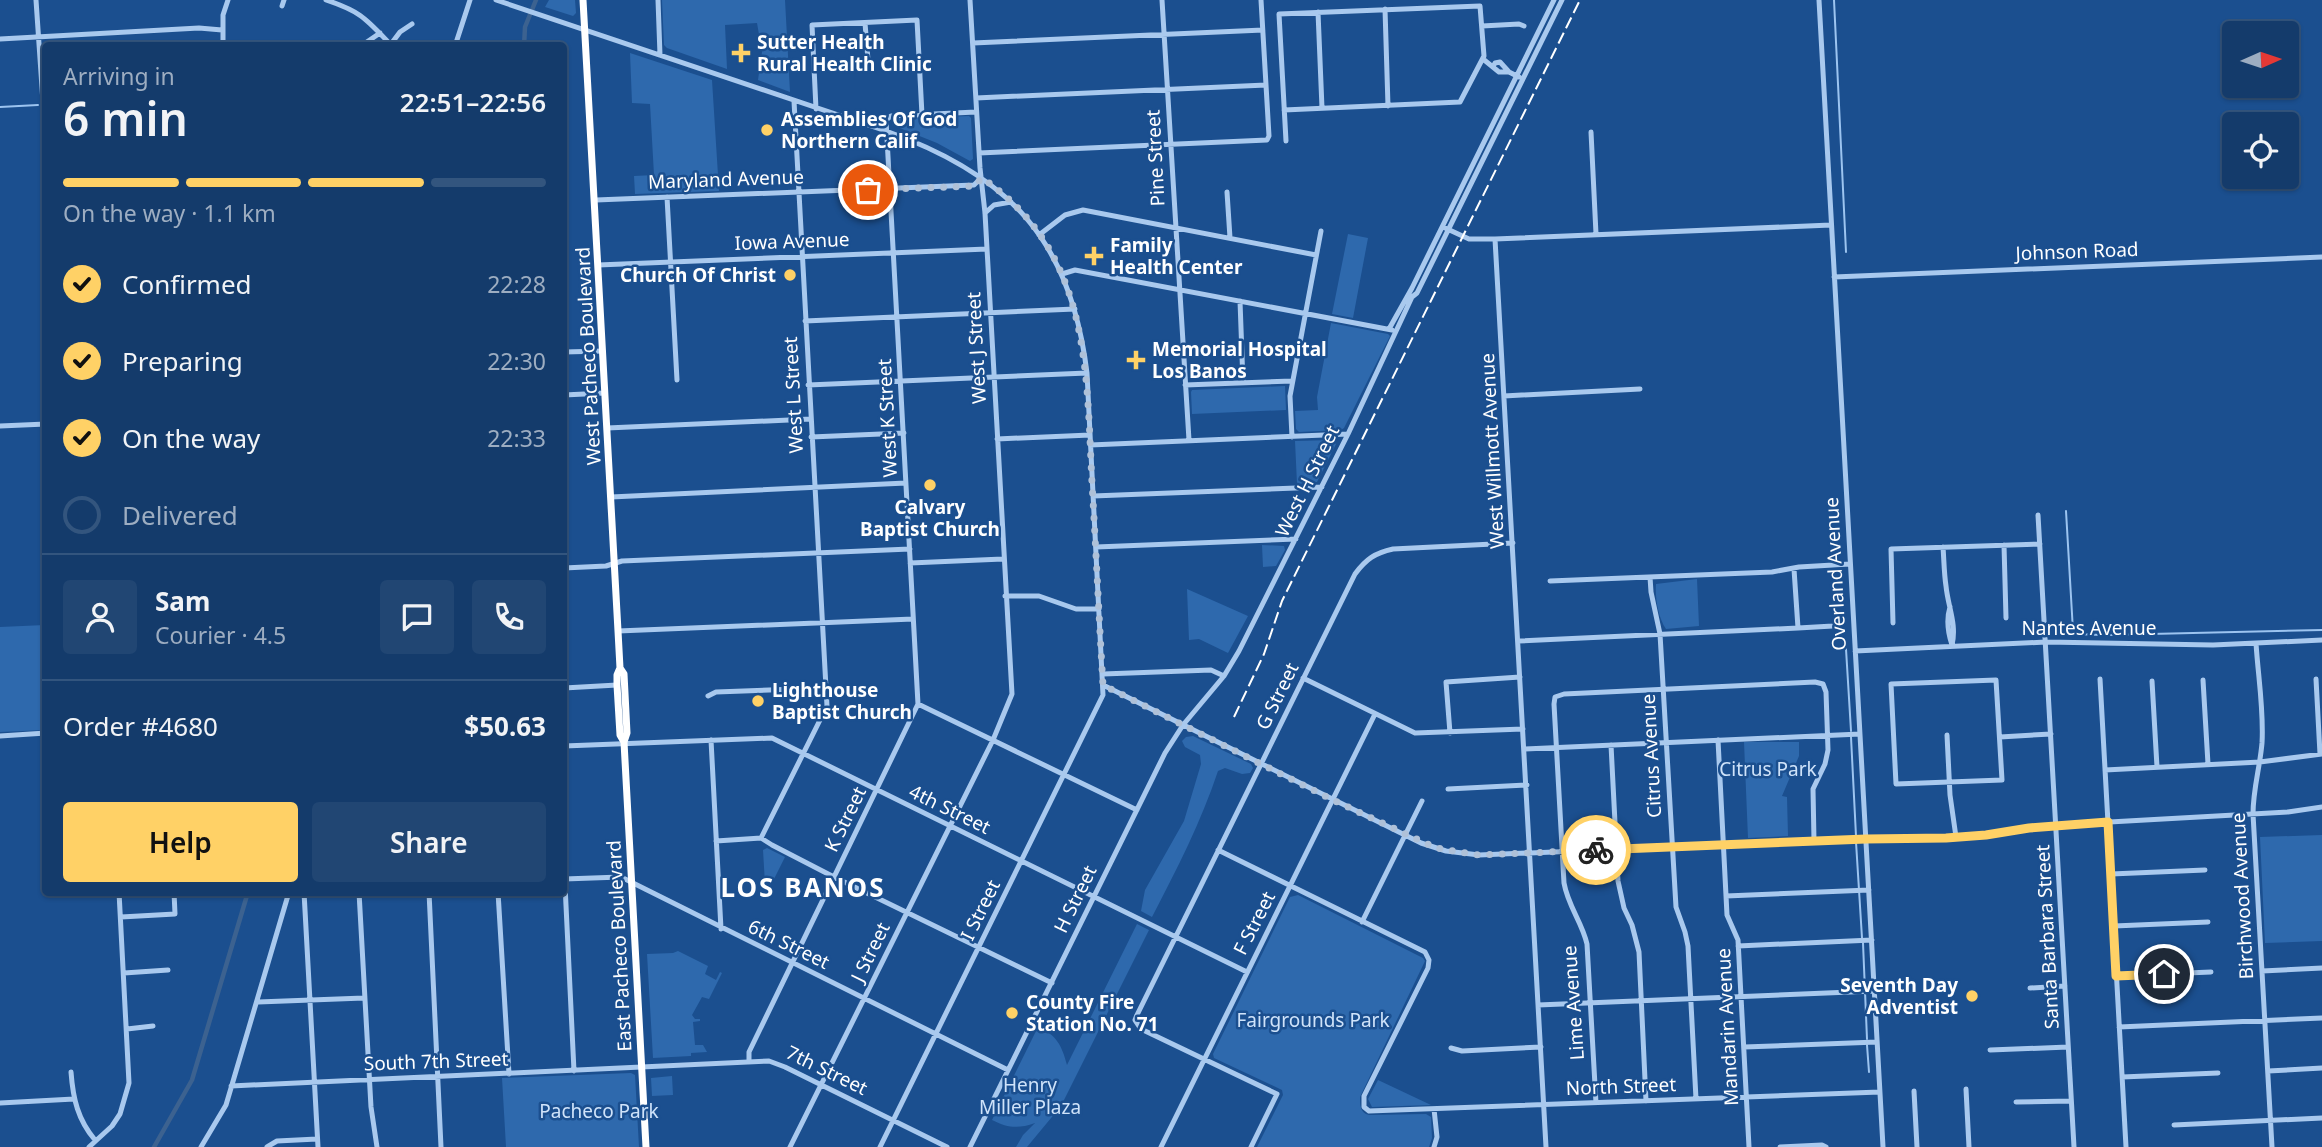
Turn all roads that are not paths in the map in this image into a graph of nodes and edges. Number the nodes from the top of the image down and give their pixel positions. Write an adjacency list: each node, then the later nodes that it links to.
1 (36, 0): 25 (street)
2 (228, 0): 20 (street)
3 (326, 0): 23 (street)
4 (470, 0): 31 (street)
5 (496, 0): 21 (street, I Street)
6 (583, 0): 21 (highway, West Pacheco Boulevard)
7 (658, 0): 33 (street)
8 (970, 0): 32 (street, West J Street)
9 (1163, 0): 24 (street, Pine Street)
10 (1261, 0): 22 (street)
11 (1554, 0): 37 (street, West H Street)
12 (1562, 0): 37 (street, West H Street)
13 (1819, 0): 61 (street, Overland Avenue)
14 (1385, 9): 15 (street); 18 (street); 42 (street)
15 (1318, 12): 43 (street); 45 (street)
16 (865, 23): 34 (street); 44 (street); 47 (street)
17 (412, 24): 30 (street)
18 (1482, 26): 19 (street); 35 (street)
19 (1524, 26)
20 (222, 30): 25 (street); 27 (street)
21 (586, 30): 33 (street, I Street); 58 (highway, West Pacheco Boulevard)
22 (1263, 30): 24 (street); 38 (street)
23 (380, 33): 28 (street); 29 (street)
24 (1164, 35): 32 (street); 39 (street, Pine Street)
25 (38, 37): 26 (street); 36 (street)
26 (0, 39)
27 (222, 42)
28 (367, 42)
29 (389, 42)
30 (394, 42)
31 (456, 42)
32 (973, 43): 40 (street, West J Street)
33 (660, 55): 41 (street, I Street)
34 (868, 60)
35 (1485, 60): 37 (street); 42 (street)
36 (42, 74)
37 (1520, 77): 63 (street, West H Street)
38 (1266, 85): 39 (street); 51 (street)
39 (1167, 90): 40 (street); 51 (street, Pine Street)
40 (976, 98): 46 (street, West J Street)
41 (794, 101): 44 (street, I Street); 55 (street, West L Street)
42 (1388, 106): 43 (street)
43 (1322, 108): 45 (street)
44 (816, 109): 48 (street, I Street)
45 (1284, 110): 50 (street)
46 (976, 112): 47 (street); 52 (street, West J Street)
47 (922, 115): 48 (street)
48 (886, 131): 53 (street, I Street); 54 (street, West K Street)
49 (1591, 132): 65 (street)
50 (1286, 141)
51 (1170, 145): 52 (street); 62 (street, Pine Street)
52 (979, 153): 53 (street, West J Street)
53 (982, 178): 54 (street, Maryland Avenue); 59 (street, I Street); 60 (street, West J Street)
54 (891, 189): 55 (street, Maryland Avenue); 70 (street, West K Street)
55 (799, 192): 57 (street, Maryland Avenue); 72 (street, West L Street)
56 (1227, 192): 67 (street)
57 (667, 197): 58 (street, Maryland Avenue); 74 (street)
58 (596, 200): 75 (highway, West Pacheco Boulevard)
59 (1011, 202): 60 (street); 66 (street, I Street)
60 (985, 214): 69 (street, West J Street)
61 (1831, 225): 65 (street); 77 (street, Overland Avenue)
62 (1175, 228): 66 (street); 67 (street); 78 (street, Pine Street)
63 (1446, 229): 68 (street); 79 (street, West H Street)
64 (1321, 230): 71 (street)
65 (1596, 234): 68 (street)
66 (1040, 235): 76 (street, I Street)
67 (1230, 238): 71 (street)
68 (1495, 239): 101 (street, West Willmott Avenue)
69 (987, 249): 70 (street, Iowa Avenue); 82 (street, West J Street)
70 (894, 253): 72 (street, Iowa Avenue); 84 (street, West K Street)
71 (1316, 255): 83 (street)
72 (803, 256): 74 (street, Iowa Avenue); 85 (street, West L Street)
73 (2322, 257): 77 (street, Johnson Road)
74 (671, 261): 75 (street, Iowa Avenue); 92 (street)
75 (598, 265): 88 (highway, West Pacheco Boulevard)
76 (1062, 274): 78 (street); 81 (street, I Street)
77 (1834, 277): 131 (street, Overland Avenue)
78 (1180, 290): 80 (street); 97 (street, Pine Street)
79 (1411, 294): 86 (street); 87 (street, West H Street)
80 (1240, 301): 83 (street); 95 (street)
81 (1075, 309): 82 (street); 90 (street, I Street)
82 (990, 313): 84 (street); 91 (street, West J Street)
83 (1305, 313): 86 (street); 94 (street)
84 (898, 317): 85 (street); 93 (street, West K Street)
85 (805, 321): 96 (street, West L Street)
86 (1389, 330): 87 (street)
87 (1397, 331): 107 (street, West H Street)
88 (603, 351): 89 (street); 99 (highway, West Pacheco Boulevard)
89 (567, 352)
90 (1087, 373): 91 (street); 108 (street, I Street)
91 (994, 377): 93 (street); 111 (street, West J Street)
92 (677, 380)
93 (901, 381): 96 (street); 106 (street, West K Street)
94 (1293, 382): 95 (street); 110 (street)
95 (1243, 383): 97 (street)
96 (808, 385): 102 (street, West L Street)
97 (1185, 385): 112 (street, Pine Street)
98 (1640, 389): 101 (street)
99 (605, 393): 100 (street); 105 (highway, West Pacheco Boulevard)
100 (567, 395)
101 (1504, 396): 121 (street, West Willmott Avenue)
102 (811, 419): 105 (street); 109 (street, West L Street)
103 (42, 424): 104 (street)
104 (0, 425)
105 (607, 428): 118 (highway, West Pacheco Boulevard)
106 (904, 433): 109 (street); 114 (street, West K Street)
107 (1348, 434): 110 (street); 116 (street, West H Street)
108 (1090, 435): 111 (street); 113 (street, I Street)
109 (811, 437): 115 (street, West L Street)
110 (1292, 437): 112 (street)
111 (997, 439): 128 (street, West J Street)
112 (1189, 440): 113 (street)
113 (1090, 445): 117 (street, I Street)
114 (906, 483): 115 (street); 126 (street, West K Street)
115 (814, 486): 118 (street); 127 (street, West L Street)
116 (1321, 487): 117 (street); 120 (street, West H Street)
117 (1093, 496): 124 (street, I Street)
118 (611, 497): 130 (highway, West Pacheco Boulevard)
119 (2038, 515): 122 (street, Santa Barbara Street)
120 (1296, 539): 124 (street); 153 (street, West H Street)
121 (1513, 543): 147 (street, West Willmott Avenue); 155 (street, G Street)
122 (2040, 544): 123 (street); 148 (street, Santa Barbara Street)
123 (2004, 545): 125 (street); 138 (street)
124 (1096, 547): 137 (street, I Street)
125 (1943, 547): 142 (street); 150 (street)
126 (910, 549): 127 (street); 129 (street, West K Street)
127 (818, 552): 130 (street); 140 (street, West L Street)
128 (1003, 559): 129 (street); 136 (street, West J Street)
129 (910, 563): 139 (street, West K Street)
130 (614, 564): 132 (street); 144 (highway, West Pacheco Boulevard)
131 (1850, 564): 133 (street); 151 (street, Overland Avenue)
132 (567, 568)
133 (1794, 569): 134 (street); 143 (street)
134 (1650, 577): 135 (street); 145 (street, Citrus Avenue)
135 (1550, 581)
136 (1005, 596): 137 (street); 165 (street, West J Street)
137 (1099, 609): 152 (street, I Street)
138 (2006, 618)
139 (913, 619): 140 (street); 167 (street, West K Street)
140 (822, 622): 144 (street); 163 (street, West L Street)
141 (1836, 623): 143 (street)
142 (1893, 623)
143 (1798, 628): 145 (street)
144 (618, 631): 160 (highway, West Pacheco Boulevard)
145 (1660, 634): 147 (street); 164 (street, Citrus Avenue)
146 (2322, 640): 149 (street, Nantes Avenue)
147 (1518, 641): 154 (street, West Willmott Avenue)
148 (2046, 642): 149 (street, Nantes Avenue); 150 (street, Nantes Avenue); 174 (street, Santa Barbara Street)
149 (2256, 643): 190 (street, Birchwood Avenue)
150 (1952, 645): 151 (street, Nantes Avenue)
151 (1855, 650): 173 (street, Overland Avenue)
152 (1103, 674): 153 (street); 161 (street, I Street)
153 (1224, 677): 169 (street, H Street)
154 (1520, 677): 170 (street, West Willmott Avenue); 172 (street)
155 (1303, 678): 168 (street); 191 (street, G Street)
156 (2100, 679): 194 (street)
157 (2316, 679): 189 (street)
158 (2203, 680): 192 (street)
159 (2152, 681): 193 (street)
160 (621, 685): 162 (street); 182 (highway, East Pacheco Boulevard); 182 (highway, East Pacheco Boulevard)
161 (1103, 685): 169 (street); 195 (street, I Street)
162 (567, 688)
163 (826, 688): 166 (street); 188 (street, West L Street)
164 (1663, 690): 175 (street); 183 (street, Citrus Avenue); 186 (street, Lime Avenue)
165 (1012, 694): 180 (street, J Street)
166 (708, 696)
167 (918, 704): 180 (street); 199 (street, K Street)
168 (1375, 714): 172 (street); 200 (street, F Street)
169 (1183, 725): 191 (street); 203 (street, H Street)
170 (1523, 729): 172 (street); 187 (street, West Willmott Avenue)
171 (42, 733): 177 (street)
172 (1450, 733)
173 (1860, 734): 175 (street); 211 (street, Overland Avenue)
174 (2051, 734): 178 (street); 206 (street, Santa Barbara Street)
175 (1828, 735): 181 (street); 213 (street)
176 (1947, 735): 196 (street)
177 (0, 736)
178 (2000, 737): 196 (street); 196 (street)
179 (711, 740): 182 (street, 4th Street); 188 (street, 4th Street); 212 (street)
180 (993, 740): 195 (street); 207 (street, J Street)
181 (1718, 740): 183 (street); 214 (street, Mandarin Avenue)
182 (624, 742): 185 (street, 4th Street); 225 (highway, East Pacheco Boulevard)
183 (1667, 743): 184 (street); 215 (street, Citrus Avenue)
184 (1611, 745): 186 (street); 216 (street)
185 (567, 746)
186 (1556, 747): 187 (street); 218 (street, Lime Avenue)
187 (1525, 749): 197 (street, West Willmott Avenue)
188 (805, 753): 199 (street, 4th Street); 210 (street, West L Street)
189 (2321, 754): 190 (street)
190 (2260, 762): 192 (street); 204 (street, Birchwood Avenue)
191 (1261, 763): 200 (street); 217 (street, G Street)
192 (2208, 764): 193 (street)
193 (2157, 767): 194 (street)
194 (2105, 770): 205 (street)
195 (1065, 774): 203 (street); 220 (street, I Street)
196 (1950, 782): 209 (street)
197 (1527, 785): 198 (street); 219 (street, West Willmott Avenue)
198 (1448, 789)
199 (877, 790): 207 (street, 4th Street); 223 (street, K Street)
200 (1333, 800): 208 (street); 226 (street, F Street)
201 (1422, 801): 208 (street)
202 (2322, 807): 204 (street)
203 (1137, 810): 236 (street, H Street)
204 (2253, 814): 205 (street); 251 (street, Birchwood Avenue)
205 (2108, 822): 206 (street); 222 (street)
206 (2056, 825): 209 (street); 257 (street, Santa Barbara Street)
207 (950, 826): 220 (street, 4th Street); 238 (street, J Street)
208 (1405, 835): 219 (street); 240 (street)
209 (1956, 837): 211 (street)
210 (761, 838): 212 (street); 223 (street)
211 (1866, 839): 213 (street); 227 (street, Overland Avenue)
212 (716, 841): 243 (street)
213 (1814, 841): 214 (street)
214 (1723, 845): 215 (street); 237 (street, Mandarin Avenue)
215 (1672, 847): 216 (street); 262 (street, Citrus Avenue)
216 (1617, 849): 218 (street); 265 (street)
217 (1218, 850): 226 (street); 244 (street, G Street)
218 (1562, 852): 219 (street); 267 (street, Lime Avenue)
219 (1530, 853): 268 (street, West Willmott Avenue)
220 (1022, 861): 236 (street, 4th Street); 247 (street, I Street)
221 (2205, 870): 222 (street)
222 (2111, 872): 242 (street)
223 (834, 877): 238 (street); 248 (street, K Street)
224 (567, 879): 225 (street, 6th Street)
225 (632, 882): 243 (street, 6th Street); 283 (highway, East Pacheco Boulevard)
226 (1290, 886): 240 (street); 252 (street, F Street)
227 (1869, 890): 237 (street); 245 (street, Overland Avenue)
228 (119, 896): 239 (street)
229 (174, 896): 239 (street)
230 (289, 896): 266 (street)
231 (304, 896): 264 (street)
232 (359, 896): 261 (street)
233 (429, 896): 291 (street)
234 (498, 896): 290 (street)
235 (565, 896): 286 (street)
236 (1094, 896): 244 (street, 4th Street); 256 (street, H Street)
237 (1726, 896): 246 (street, Mandarin Avenue)
238 (906, 913): 247 (street); 263 (street, J Street)
239 (121, 917): 254 (street)
240 (1362, 922): 309 (street, North Street)
241 (2208, 922): 242 (street)
242 (2113, 926): 255 (street)
243 (721, 929): 248 (street, 6th Street)
244 (1175, 937): 252 (street, 4th Street); 281 (street, G Street)
245 (1872, 940): 246 (street); 259 (street, Overland Avenue)
246 (1738, 946): 260 (street, Mandarin Avenue)
247 (979, 948): 256 (street); 274 (street, I Street)
248 (792, 962): 263 (street, 6th Street); 282 (street, K Street)
249 (2322, 968): 251 (street)
250 (168, 970): 254 (street)
251 (2262, 971): 270 (street, Birchwood Avenue)
252 (1247, 972): 281 (street, F Street)
253 (2211, 972): 255 (street)
254 (124, 973): 273 (street)
255 (2116, 976): 272 (street)
256 (1052, 983): 285 (street, H Street)
257 (2065, 986): 258 (street); 278 (street, Santa Barbara Street)
258 (2030, 988)
259 (1875, 991): 260 (street); 275 (street, Overland Avenue)
260 (1741, 996): 262 (street); 277 (street, Mandarin Avenue)
261 (364, 998): 264 (street); 293 (street)
262 (1691, 998): 265 (street); 302 (street, Citrus Avenue)
263 (864, 999): 274 (street, 6th Street); 295 (street, J Street)
264 (309, 1000): 266 (street); 294 (street)
265 (1640, 1001): 267 (street); 303 (street)
266 (258, 1002): 296 (street)
267 (1590, 1003): 268 (street); 307 (street, Lime Avenue)
268 (1538, 1005): 276 (street, West Willmott Avenue)
269 (2322, 1018): 270 (street)
270 (2265, 1020): 272 (street); 287 (street, Birchwood Avenue)
271 (153, 1026): 273 (street)
272 (2119, 1027): 292 (street)
273 (127, 1029): 315 (street)
274 (936, 1035): 285 (street, 6th Street); 311 (street, I Street)
275 (1877, 1042): 277 (street); 299 (street, Overland Avenue)
276 (1541, 1047): 279 (street); 308 (street, West Willmott Avenue)
277 (1744, 1047): 300 (street, Mandarin Avenue)
278 (2068, 1047): 280 (street); 304 (street, Santa Barbara Street)
279 (1451, 1048)
280 (1990, 1050)
281 (1205, 1059): 327 (street, F Street); 328 (street)
282 (749, 1062): 283 (street, 7th Street); 295 (street, 7th Street)
283 (642, 1068): 286 (street, South 7th Street); 322 (highway, East Pacheco Boulevard)
284 (2322, 1068): 287 (street)
285 (1008, 1070): 326 (street, H Street)
286 (574, 1071): 290 (street, South 7th Street)
287 (2267, 1071): 312 (street, Birchwood Avenue)
288 (71, 1072): 301 (street)
289 (2218, 1073): 292 (street)
290 (509, 1074): 291 (street, South 7th Street)
291 (438, 1076): 293 (street, South 7th Street); 321 (street)
292 (2122, 1077): 338 (street)
293 (369, 1079): 294 (street, South 7th Street); 320 (street)
294 (315, 1081): 296 (street, South 7th Street); 314 (street)
295 (821, 1085): 311 (street, 7th Street); 323 (street, J Street)
296 (232, 1086): 317 (street)
297 (1966, 1089): 336 (street)
298 (1914, 1091): 335 (street)
299 (1880, 1092): 300 (street, North Street); 334 (street, Overland Avenue)
300 (1746, 1097): 302 (street, North Street); 331 (street, Mandarin Avenue)
301 (74, 1099): 306 (street); 315 (street)
302 (1696, 1099): 303 (street, North Street)
303 (1646, 1101): 307 (street, North Street)
304 (2071, 1101): 305 (street); 337 (street, Santa Barbara Street)
305 (2017, 1102)
306 (0, 1103)
307 (1596, 1103): 308 (street, North Street)
308 (1544, 1105): 309 (street, North Street); 330 (street, West Willmott Avenue)
309 (1434, 1109): 329 (street)
310 (2322, 1118): 312 (street)
311 (893, 1120): 324 (street, I Street); 325 (street, 7th Street)
312 (2270, 1121): 313 (street); 339 (street, Birchwood Avenue)
313 (2174, 1125)
314 (317, 1139): 318 (street); 319 (street)
315 (95, 1140): 316 (street)
316 (89, 1147)
317 (201, 1147)
318 (267, 1147)
319 (318, 1147)
320 (377, 1147)
321 (442, 1147)
322 (646, 1147)
323 (790, 1147)
324 (880, 1147)
325 (947, 1147)
326 (970, 1147)
327 (1162, 1147)
328 (1251, 1147)
329 (1434, 1147)
330 (1546, 1147)
331 (1749, 1147)
332 (1780, 1147): 333 (street)
333 (1826, 1147)
334 (1883, 1147)
335 (1917, 1147)
336 (1969, 1147)
337 (2074, 1147)
338 (2126, 1147)
339 (2272, 1147)

